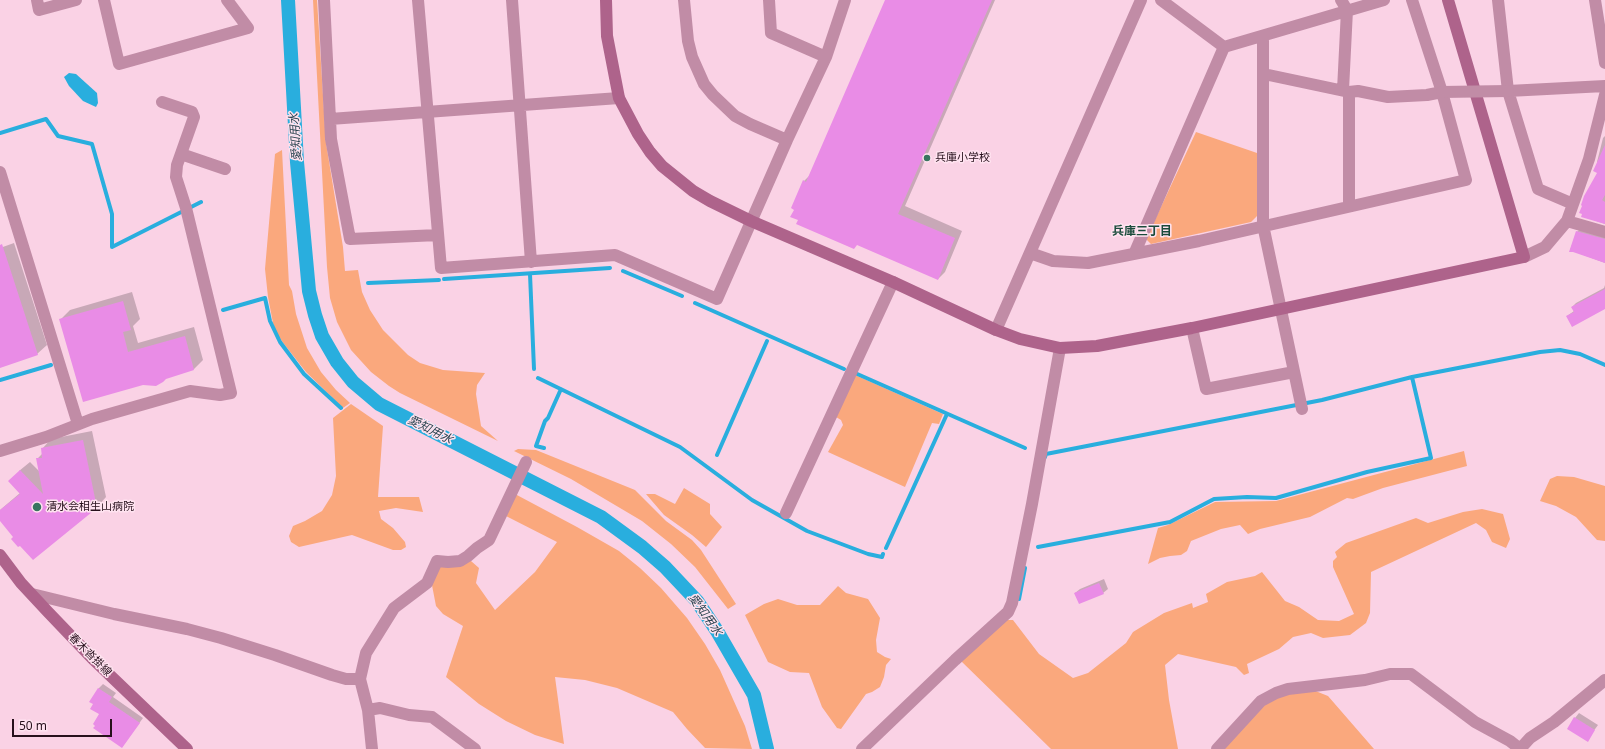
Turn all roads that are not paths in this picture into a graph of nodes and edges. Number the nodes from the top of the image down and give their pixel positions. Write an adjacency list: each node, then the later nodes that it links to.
1 (37, 0): 2 (street)
2 (76, 0)
3 (104, 0): 4 (street)
4 (227, 0)
5 (324, 0): 34 (street)
6 (418, 0): 33 (street)
7 (512, 0): 32 (street)
8 (606, 0): 30 (street)
9 (684, 0): 35 (street)
10 (769, 0): 22 (street)
11 (845, 0): 22 (street)
12 (1141, 0): 47 (street)
13 (1161, 0): 21 (street)
14 (1384, 0): 19 (street)
15 (1412, 0): 28 (street)
16 (1448, 0): 49 (street)
17 (1498, 0): 27 (street)
18 (1595, 0): 23 (street)
19 (1344, 5): 20 (street); 26 (street)
20 (1263, 36): 21 (street); 24 (street)
21 (1224, 47): 48 (street)
22 (826, 57): 35 (street)
23 (1605, 63)
24 (1264, 74): 26 (street); 44 (street)
25 (1605, 86): 27 (street)
26 (1346, 91): 28 (street); 41 (street)
27 (1508, 91): 28 (street, bridge); 40 (street)
28 (1442, 92): 41 (street)
29 (1605, 95): 40 (street)
30 (619, 98): 32 (street); 42 (street)
31 (162, 102): 36 (street)
32 (520, 105): 33 (street); 50 (street)
33 (426, 112): 34 (street); 46 (street)
34 (330, 119): 46 (street)
35 (787, 140): 42 (street)
36 (181, 154): 37 (street); 58 (street)
37 (225, 169)
38 (0, 172): 39 (street)
39 (4, 199): 58 (street)
40 (1573, 204): 43 (street)
41 (1350, 206): 44 (street)
42 (751, 221): 50 (street); 51 (street)
43 (1567, 221): 45 (street); 49 (street)
44 (1263, 225): 48 (street); 52 (street)
45 (1605, 232)
46 (438, 235): 50 (street)
47 (1030, 252): 48 (street); 54 (street)
48 (1135, 252)
49 (1524, 258): 52 (street)
50 (531, 262)
51 (893, 282): 54 (street); 61 (street)
52 (1281, 309): 53 (street); 56 (street)
53 (1192, 328): 55 (street); 56 (street)
54 (996, 330): 55 (street)
55 (1060, 348): 70 (street)
56 (1294, 372): 57 (street)
57 (1301, 404)
58 (78, 424): 59 (street)
59 (0, 451)
60 (526, 462): 64 (street)
61 (786, 513)
62 (0, 556): 63 (street, 春木沓掛線)
63 (32, 594): 64 (street); 67 (street, 春木沓掛線)
64 (360, 679): 66 (street)
65 (1605, 680): 71 (street)
66 (368, 710): 68 (street); 69 (street)
67 (187, 749)
68 (372, 749)
69 (475, 749)
70 (862, 749)
71 (1217, 749)

